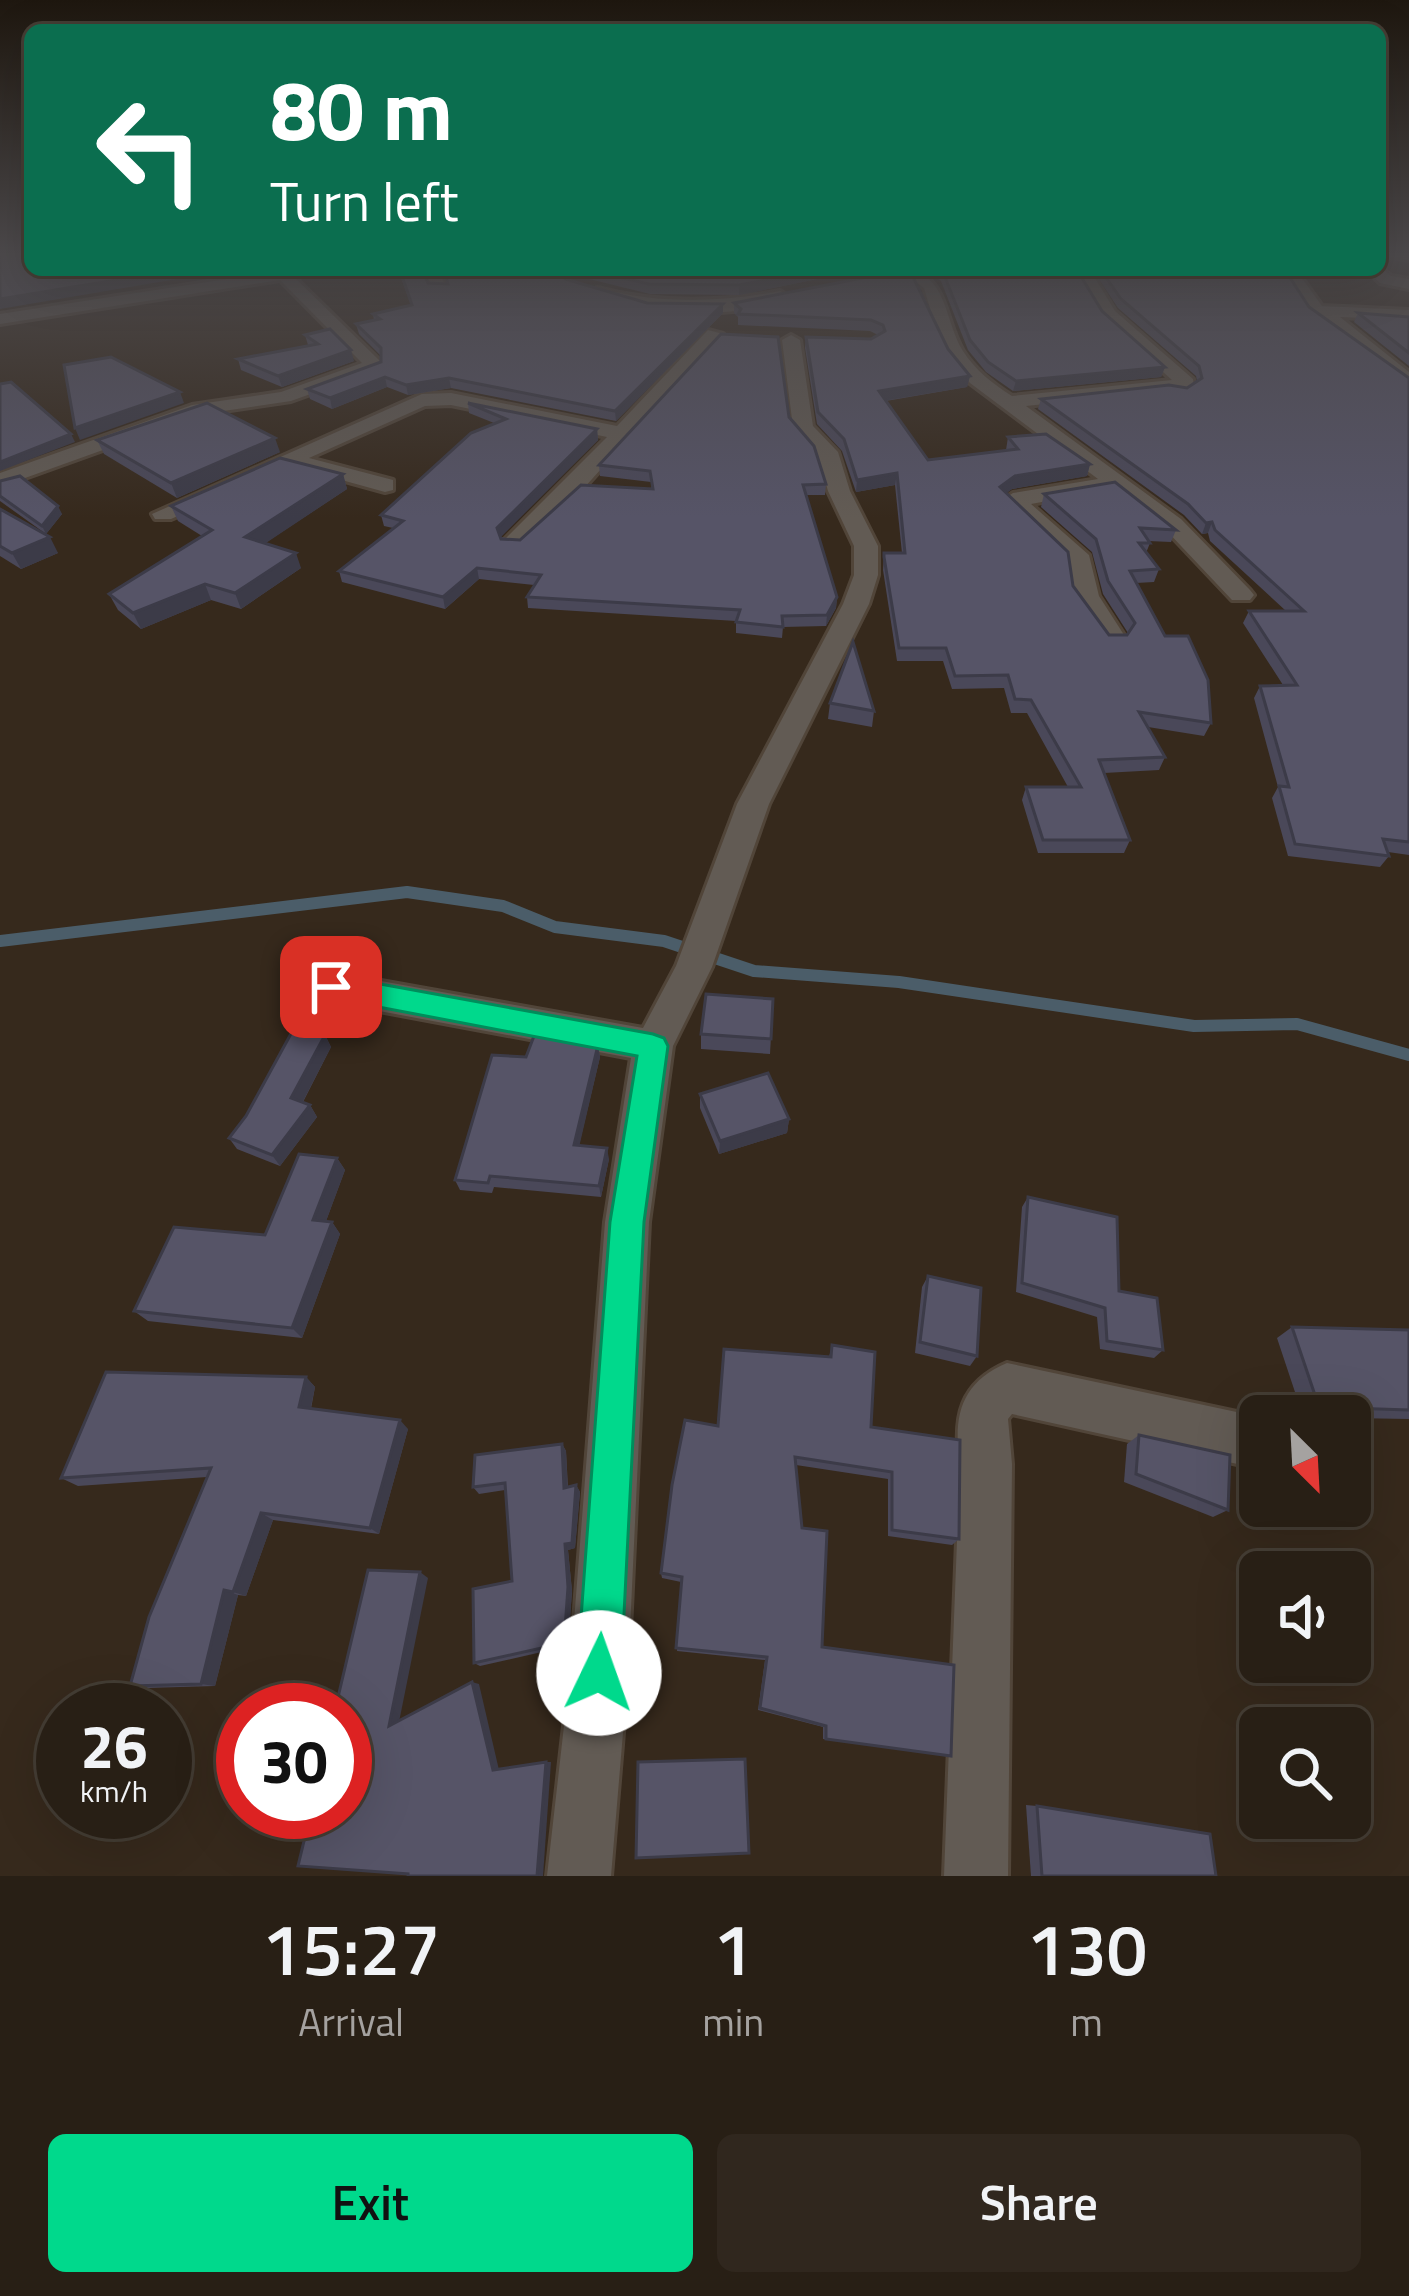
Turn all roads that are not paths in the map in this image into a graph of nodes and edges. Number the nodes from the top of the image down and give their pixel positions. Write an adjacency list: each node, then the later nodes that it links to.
1 (347, 343): 11 (street)
2 (716, 343): 9 (street)
3 (791, 343): 19 (street)
4 (947, 343): 8 (street)
5 (1143, 343): 8 (street)
6 (1357, 343): 7 (street)
7 (1409, 380)
8 (1008, 402): 12 (street)
9 (619, 434): 10 (street); 15 (street)
10 (294, 460): 13 (street); 14 (street)
11 (0, 480)
12 (1116, 482): 16 (street); 17 (street)
13 (385, 484)
14 (164, 514)
15 (514, 542)
16 (1241, 596)
17 (1113, 638)
18 (331, 987): 19 (street)
19 (653, 1046): 21 (street)
20 (1239, 1438): 22 (street)
21 (579, 1876)
22 (976, 1876)

